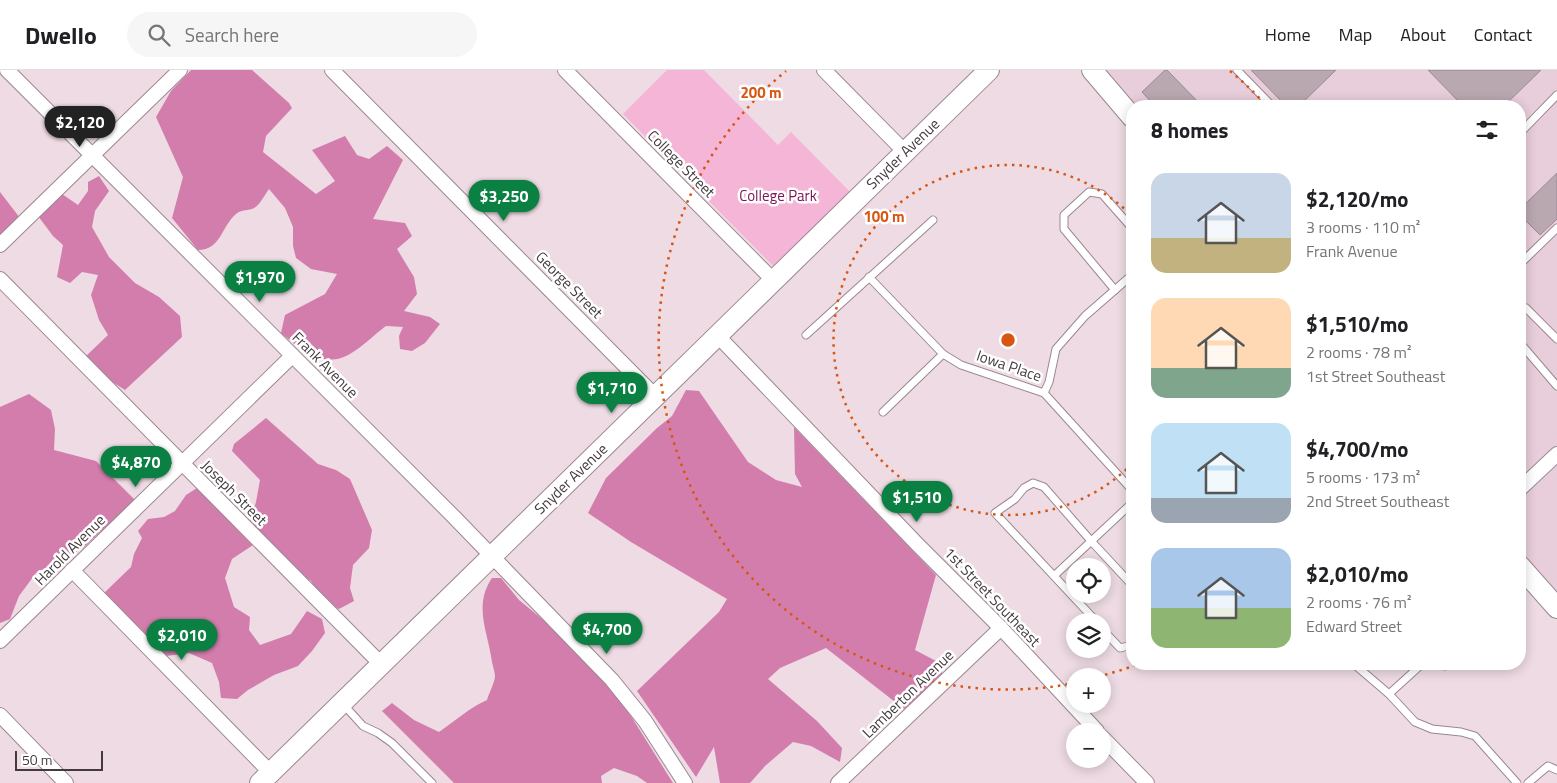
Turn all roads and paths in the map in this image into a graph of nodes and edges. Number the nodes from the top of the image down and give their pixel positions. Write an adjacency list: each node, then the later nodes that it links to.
1 (8, 70): 14 (street, Frank Avenue)
2 (180, 70): 14 (street)
3 (332, 70): 34 (street, George Street)
4 (565, 70): 22 (street, College Street)
5 (824, 70): 13 (street)
6 (988, 70): 13 (main road, Snyder Avenue)
7 (1092, 70): 11 (main road)
8 (1237, 70): 10 (lane)
9 (1557, 95): 12 (lane)
10 (1266, 100)
11 (1126, 110)
12 (1526, 127)
13 (905, 152): 22 (main road, Snyder Avenue)
14 (92, 155): 18 (street); 31 (street, Frank Avenue)
15 (933, 220): 20 (lane)
16 (1126, 221): 24 (lane)
17 (1557, 228): 19 (lane)
18 (0, 245)
19 (1526, 258)
20 (869, 277): 27 (lane); 30 (lane, Iowa Place)
21 (0, 279): 37 (street, Joseph Street)
22 (773, 280): 26 (main road, Snyder Avenue)
23 (1126, 280): 24 (lane)
24 (1115, 290): 33 (lane)
25 (1526, 308): 28 (lane)
26 (717, 335): 34 (main road, Snyder Avenue); 49 (street, 1st Street Southeast)
27 (806, 335)
28 (1557, 340)
29 (1526, 350): 32 (lane)
30 (943, 354): 33 (lane, Iowa Place); 35 (lane)
31 (292, 356): 37 (street, Harold Avenue); 42 (street, Frank Avenue)
32 (1557, 385)
33 (1044, 393): 38 (lane, Iowa Place)
34 (655, 396): 42 (main road, Snyder Avenue)
35 (883, 412)
36 (1557, 454): 39 (street)
37 (181, 463): 43 (street, Harold Avenue); 53 (street, Joseph Street)
38 (1126, 483)
39 (1526, 483)
40 (1126, 509): 41 (lane)
41 (1092, 542): 45 (lane); 45 (lane); 46 (lane)
42 (492, 556): 53 (main road, Snyder Avenue); 65 (street, Frank Avenue)
43 (72, 570): 51 (street, Harold Avenue); 62 (street)
44 (1526, 573): 47 (main road)
45 (1055, 575): 48 (lane)
46 (1126, 578)
47 (1557, 608)
48 (1089, 613)
49 (1001, 628): 59 (street, 1st Street Southeast); 66 (street, Lamberton Avenue)
50 (1111, 638): 52 (lane)
51 (0, 642)
52 (1126, 646)
53 (381, 664): 57 (main road, Snyder Avenue)
54 (1361, 670): 56 (lane)
55 (1415, 670): 56 (lane)
56 (1389, 694): 68 (lane)
57 (342, 702): 62 (main road, Snyder Avenue); 64 (lane)
58 (0, 716): 63 (street)
59 (1090, 723)
60 (1111, 746): 67 (street)
61 (1557, 770): 69 (lane)
62 (266, 778)
63 (66, 783)
64 (432, 783)
65 (685, 783)
66 (838, 783)
67 (1147, 783)
68 (1517, 783)
69 (1528, 783)

